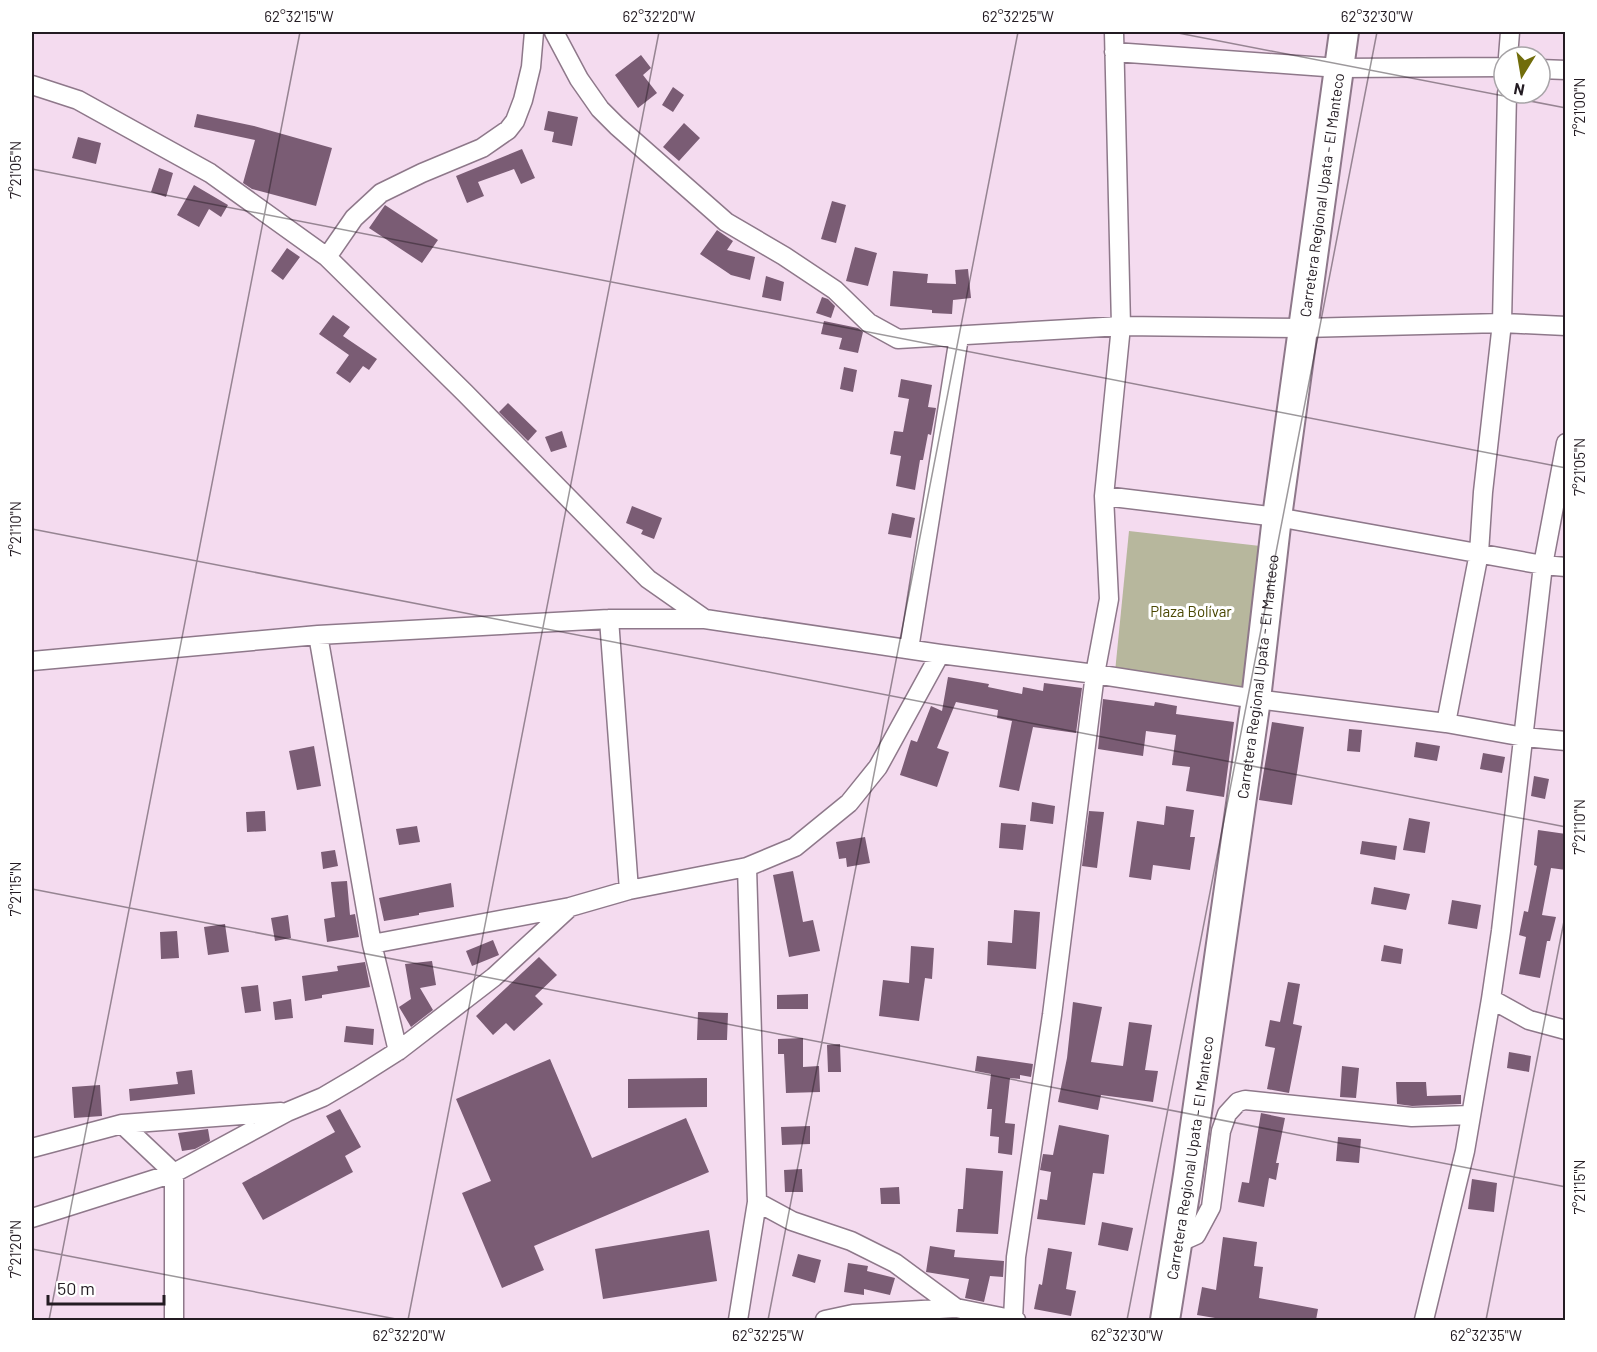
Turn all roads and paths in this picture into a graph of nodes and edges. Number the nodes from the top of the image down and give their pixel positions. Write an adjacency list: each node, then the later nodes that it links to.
1 (534, 32): 10 (street)
2 (554, 32): 15 (street)
3 (1114, 32): 5 (street)
4 (1344, 32): 7 (main road, Carretera Regional Upata - El Manteco)
5 (1114, 52): 7 (street); 12 (street)
6 (1492, 67): 7 (street)
7 (1340, 68): 14 (main road, Carretera Regional Upata - El Manteco)
8 (32, 85): 10 (street)
9 (1507, 105): 11 (street)
10 (327, 257): 23 (street)
11 (1502, 322): 13 (street); 14 (street); 19 (street)
12 (1121, 326): 14 (street); 15 (street); 17 (street)
13 (1566, 326)
14 (1304, 328): 18 (main road, Carretera Regional Upata - El Manteco)
15 (959, 337): 25 (street)
16 (1566, 443): 20 (street)
17 (1104, 496): 18 (street); 28 (street)
18 (1277, 517): 19 (street); 29 (main road, Carretera Regional Upata - El Manteco)
19 (1479, 553): 20 (street); 30 (street)
20 (1543, 564): 21 (street); 31 (street)
21 (1566, 567)
22 (609, 619): 23 (street); 24 (street); 34 (street)
23 (705, 619): 25 (street)
24 (318, 635): 27 (street); 36 (street)
25 (909, 649): 26 (street)
26 (940, 654): 28 (street); 33 (street)
27 (32, 661)
28 (1095, 674): 29 (street); 49 (street)
29 (1256, 699): 30 (street); 47 (main road, Carretera Regional Upata - El Manteco)
30 (1446, 723): 31 (street)
31 (1524, 737): 32 (street); 37 (street)
32 (1566, 741)
33 (747, 867): 34 (street); 45 (street)
34 (629, 890): 35 (street)
35 (570, 907): 36 (street); 39 (street)
36 (372, 944): 39 (street)
37 (1491, 999): 38 (street); 41 (street)
38 (1566, 1030)
39 (399, 1051): 40 (street)
40 (287, 1112): 42 (street); 44 (street)
41 (1470, 1115): 47 (street); 54 (street)
42 (122, 1124): 43 (street); 44 (street)
43 (32, 1148)
44 (174, 1173): 46 (street); 50 (street)
45 (757, 1202): 48 (street); 51 (street)
46 (32, 1218)
47 (1178, 1243): 53 (main road, Carretera Regional Upata - El Manteco)
48 (956, 1308): 49 (street); 52 (street)
49 (1014, 1319)
50 (174, 1320)
51 (738, 1320)
52 (825, 1320)
53 (1165, 1320)
54 (1424, 1320)

